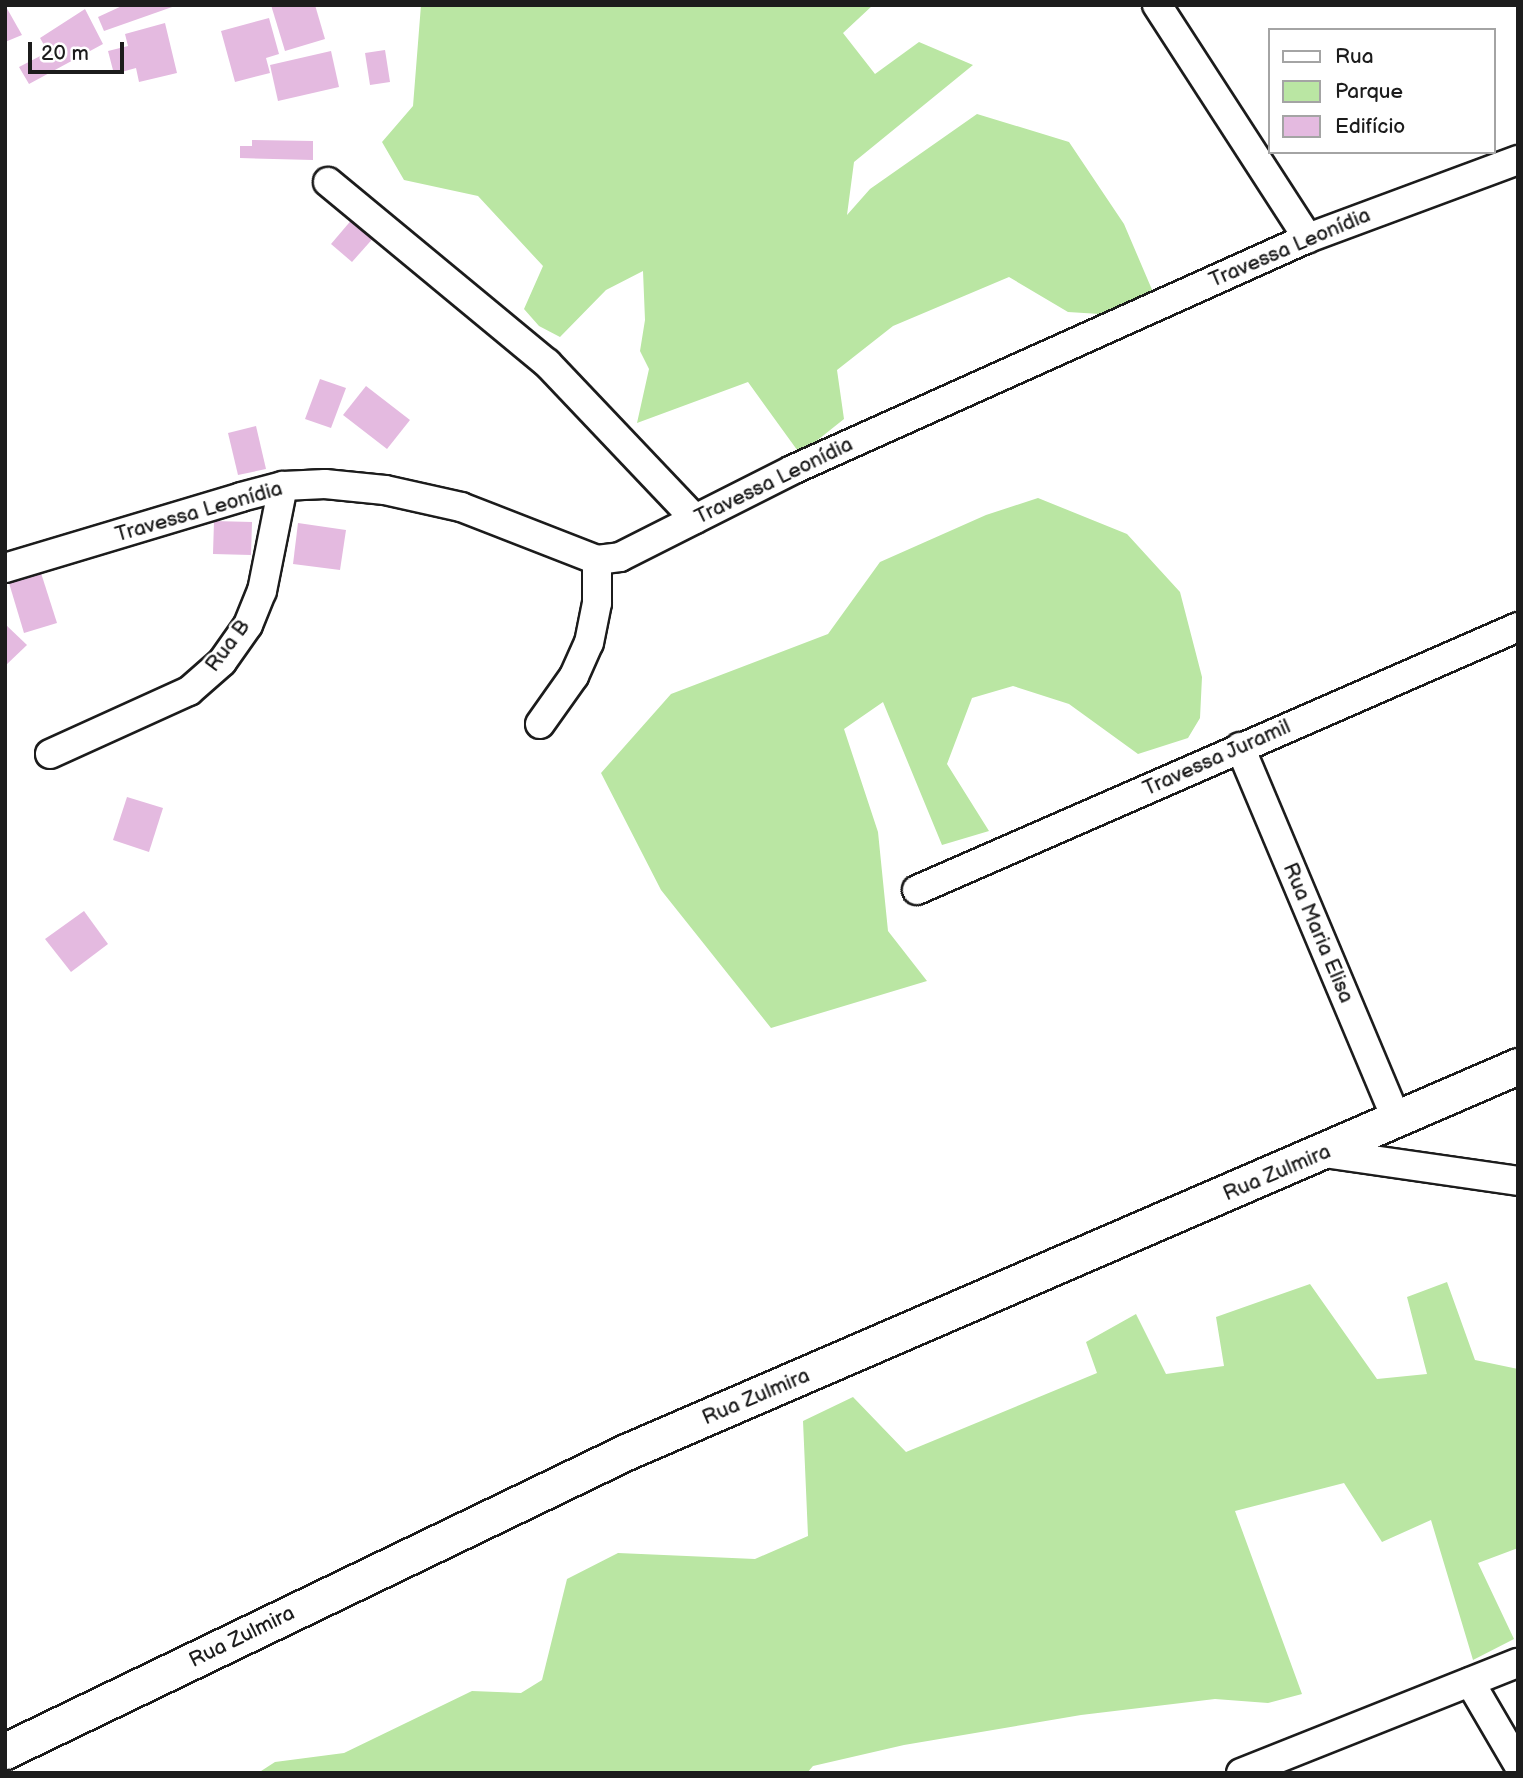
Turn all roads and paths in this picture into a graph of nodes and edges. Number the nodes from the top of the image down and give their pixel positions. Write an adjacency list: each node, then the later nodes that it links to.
1 (1157, 5): 4 (street)
2 (1518, 160): 4 (street, Travessa Leonídia)
3 (328, 182): 6 (street)
4 (1308, 238): 6 (street, Travessa Leonídia)
5 (283, 486): 7 (street, Travessa Leonídia); 8 (street, Travessa Leonídia); 12 (street, Rua B)
6 (695, 519): 7 (street, Travessa Leonídia)
7 (597, 560): 10 (street)
8 (5, 568)
9 (1518, 627): 11 (street, Travessa Juramil)
10 (540, 724)
11 (1240, 747): 13 (street, Travessa Juramil); 15 (street, Rua Maria Elisa)
12 (50, 754)
13 (916, 890)
14 (1518, 1066): 15 (street, Rua Zulmira)
15 (1396, 1119): 16 (street, Rua Zulmira)
16 (1324, 1153): 17 (street); 20 (street, Rua Zulmira)
17 (1518, 1181)
18 (1518, 1663): 19 (street)
19 (1470, 1682): 21 (street); 22 (street)
20 (5, 1751)
21 (1518, 1764)
22 (1241, 1773)

